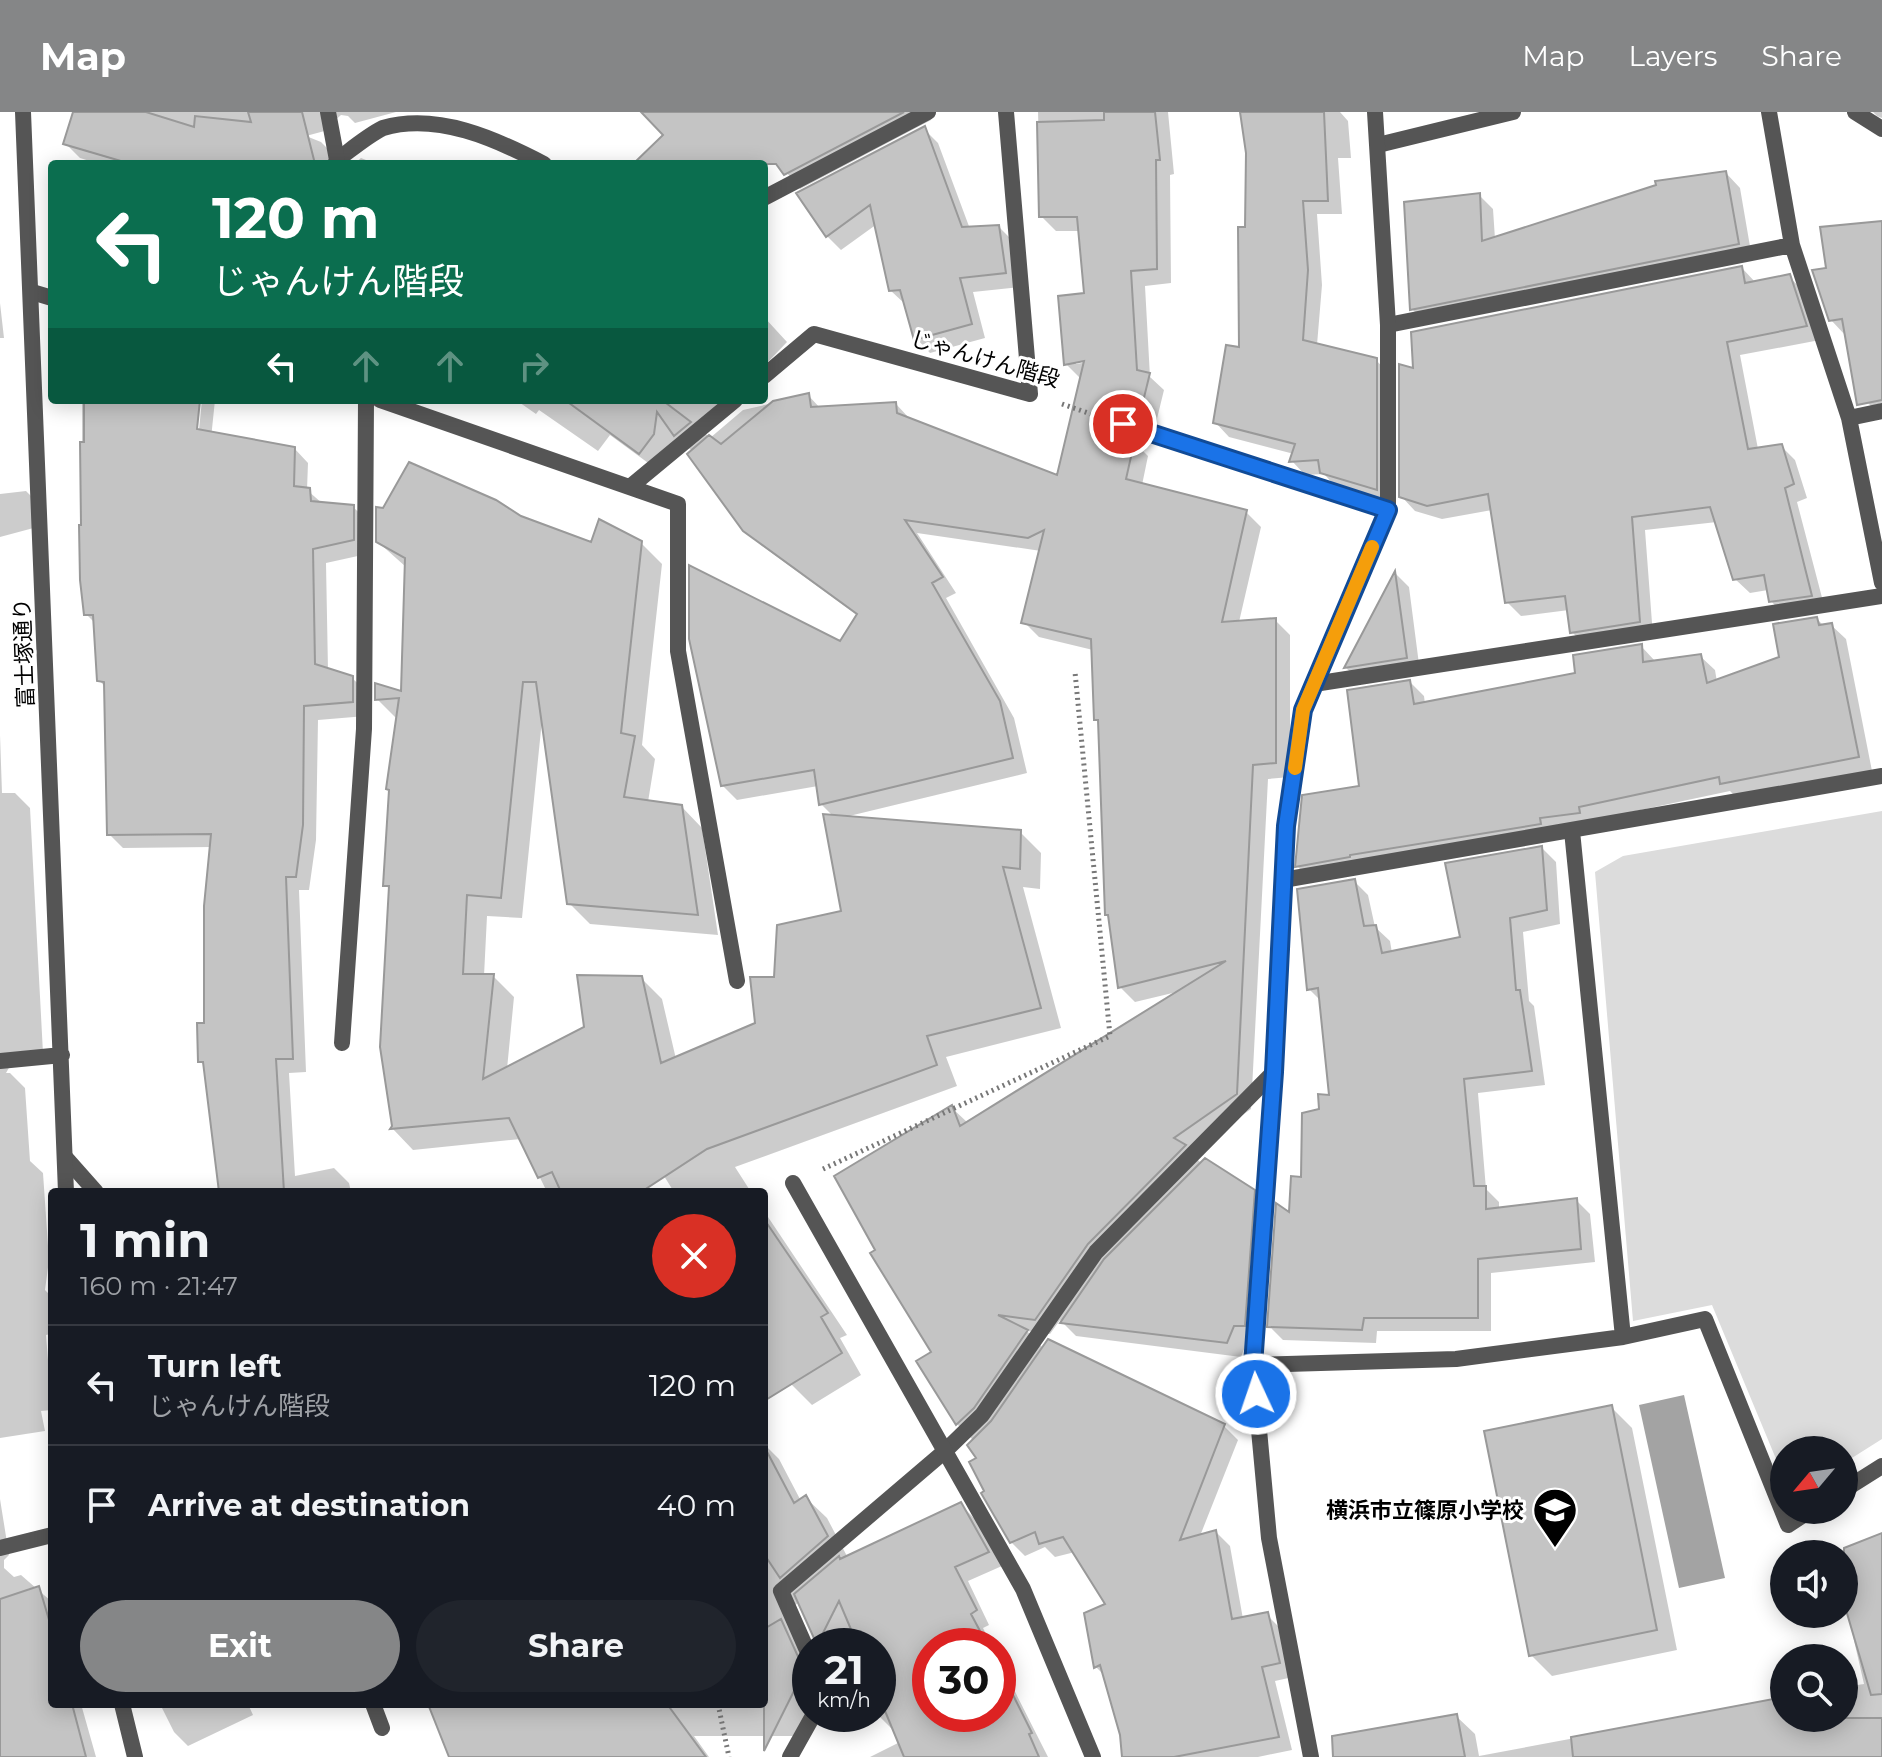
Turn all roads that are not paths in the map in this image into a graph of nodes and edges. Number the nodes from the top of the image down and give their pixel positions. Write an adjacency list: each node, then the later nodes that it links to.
1 (23, 112): 16 (street, 富士塚通り)
2 (328, 112): 11 (street)
3 (928, 112): 14 (street)
4 (1006, 112): 19 (street, じゃんけん階段)
5 (1375, 112): 10 (street)
6 (1513, 112): 10 (street)
7 (1769, 112): 15 (street)
8 (1855, 112): 9 (street)
9 (1882, 129)
10 (1378, 145): 18 (street)
11 (336, 160)
12 (339, 160): 13 (street)
13 (535, 160)
14 (768, 196)
15 (1792, 245): 18 (street); 24 (street)
16 (32, 292): 17 (street); 36 (street, 富士塚通り)
17 (48, 297)
18 (1388, 325): 27 (street)
19 (768, 373)
20 (366, 404): 35 (street)
21 (391, 404): 26 (street)
22 (730, 404): 26 (street)
23 (1882, 411): 24 (street)
24 (1849, 418): 28 (street)
25 (1123, 424): 27 (street)
26 (630, 487): 34 (street)
27 (1388, 510): 30 (street)
28 (1882, 583)
29 (1882, 596): 30 (street)
30 (1314, 684): 33 (street)
31 (1882, 776): 32 (street)
32 (1572, 831): 33 (street); 43 (street)
33 (1283, 880): 38 (street)
34 (737, 981)
35 (342, 1043)
36 (62, 1055): 37 (street); 39 (street, 富士塚通り)
37 (0, 1061)
38 (1274, 1072): 44 (street); 45 (street)
39 (65, 1157): 41 (street, 富士塚通り); 42 (street)
40 (793, 1183): 45 (street)
41 (66, 1188)
42 (92, 1188)
43 (1623, 1337): 44 (street); 47 (street)
44 (1253, 1365): 59 (street)
45 (945, 1451): 51 (street); 58 (street)
46 (1882, 1466): 48 (street)
47 (1770, 1480)
48 (1858, 1481)
49 (48, 1536): 50 (street)
50 (0, 1548)
51 (797, 1628)
52 (123, 1708): 56 (street)
53 (374, 1708): 54 (street)
54 (382, 1728)
55 (804, 1732): 57 (street)
56 (135, 1757)
57 (790, 1757)
58 (1093, 1757)
59 (1311, 1757)

